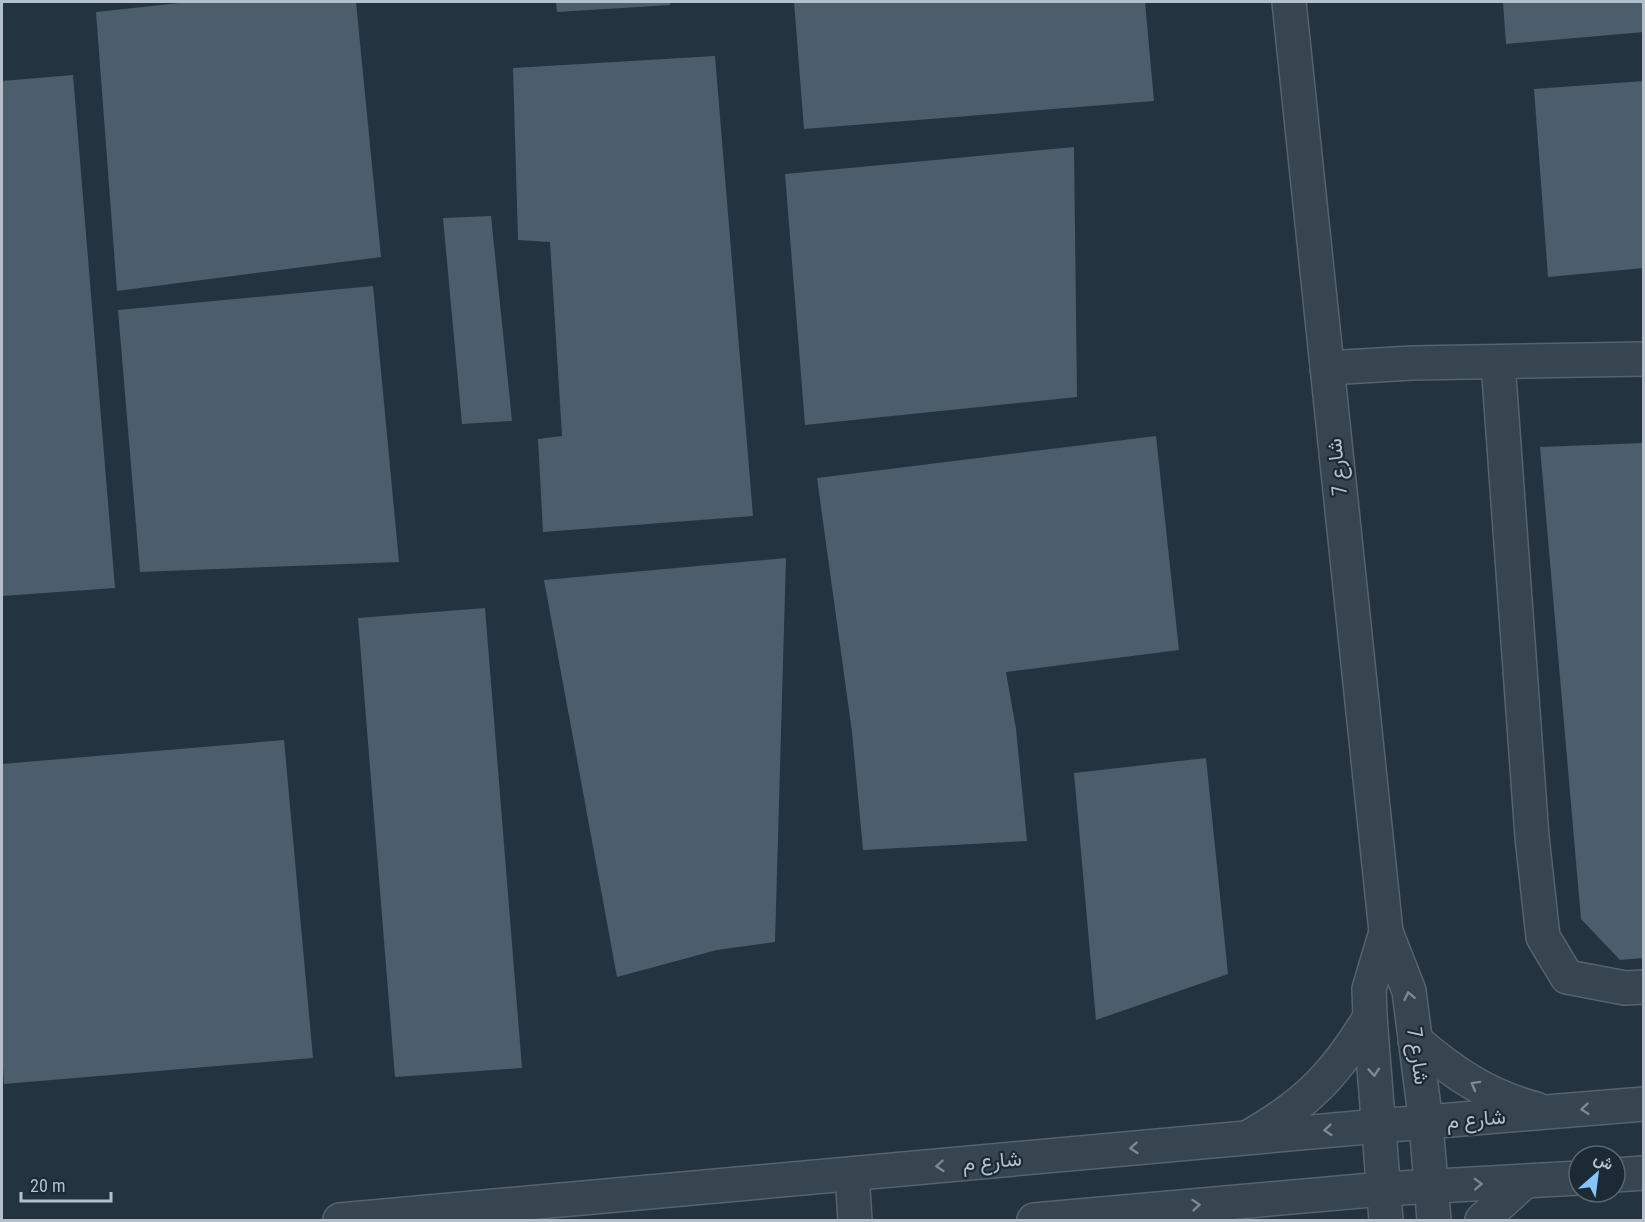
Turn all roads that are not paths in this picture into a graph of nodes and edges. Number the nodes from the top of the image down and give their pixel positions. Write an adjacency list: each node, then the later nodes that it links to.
1 (1289, 2): 4 (street, شارع 7)
2 (1644, 359): 3 (street)
3 (1498, 362): 4 (street); 6 (street)
4 (1327, 368): 5 (street, شارع 7)
5 (1386, 932): 7 (street, شارع 7); 8 (street, شارع 7, one-way to 5)
6 (1644, 987)
7 (1370, 1017): 12 (street, شارع 7, one-way to 12); 13 (street)
8 (1415, 1040): 10 (street, one-way to 8); 11 (street, شارع 7)
9 (1644, 1104): 10 (street, شارع م, one-way to 10)
10 (1550, 1112): 11 (street, شارع م)
11 (1426, 1123): 12 (street, شارع م); 19 (street, شارع 7)
12 (1378, 1126): 13 (street, شارع م, one-way to 13); 21 (street, شارع 7)
13 (1247, 1138): 15 (street, شارع م, one-way to 15)
14 (1644, 1173): 16 (street)
15 (852, 1174): 22 (street, شارع م); 23 (street)
16 (1627, 1174)
17 (1567, 1179): 18 (street)
18 (1524, 1182): 19 (street, one-way to 18); 27 (street)
19 (1432, 1186): 21 (street); 26 (street, شارع 7)
20 (1267, 1199): 21 (street); 24 (street, one-way to 20); 25 (street)
21 (1384, 1205)
22 (340, 1221)
23 (855, 1221)
24 (1034, 1221)
25 (1312, 1221)
26 (1434, 1221)
27 (1482, 1221)

